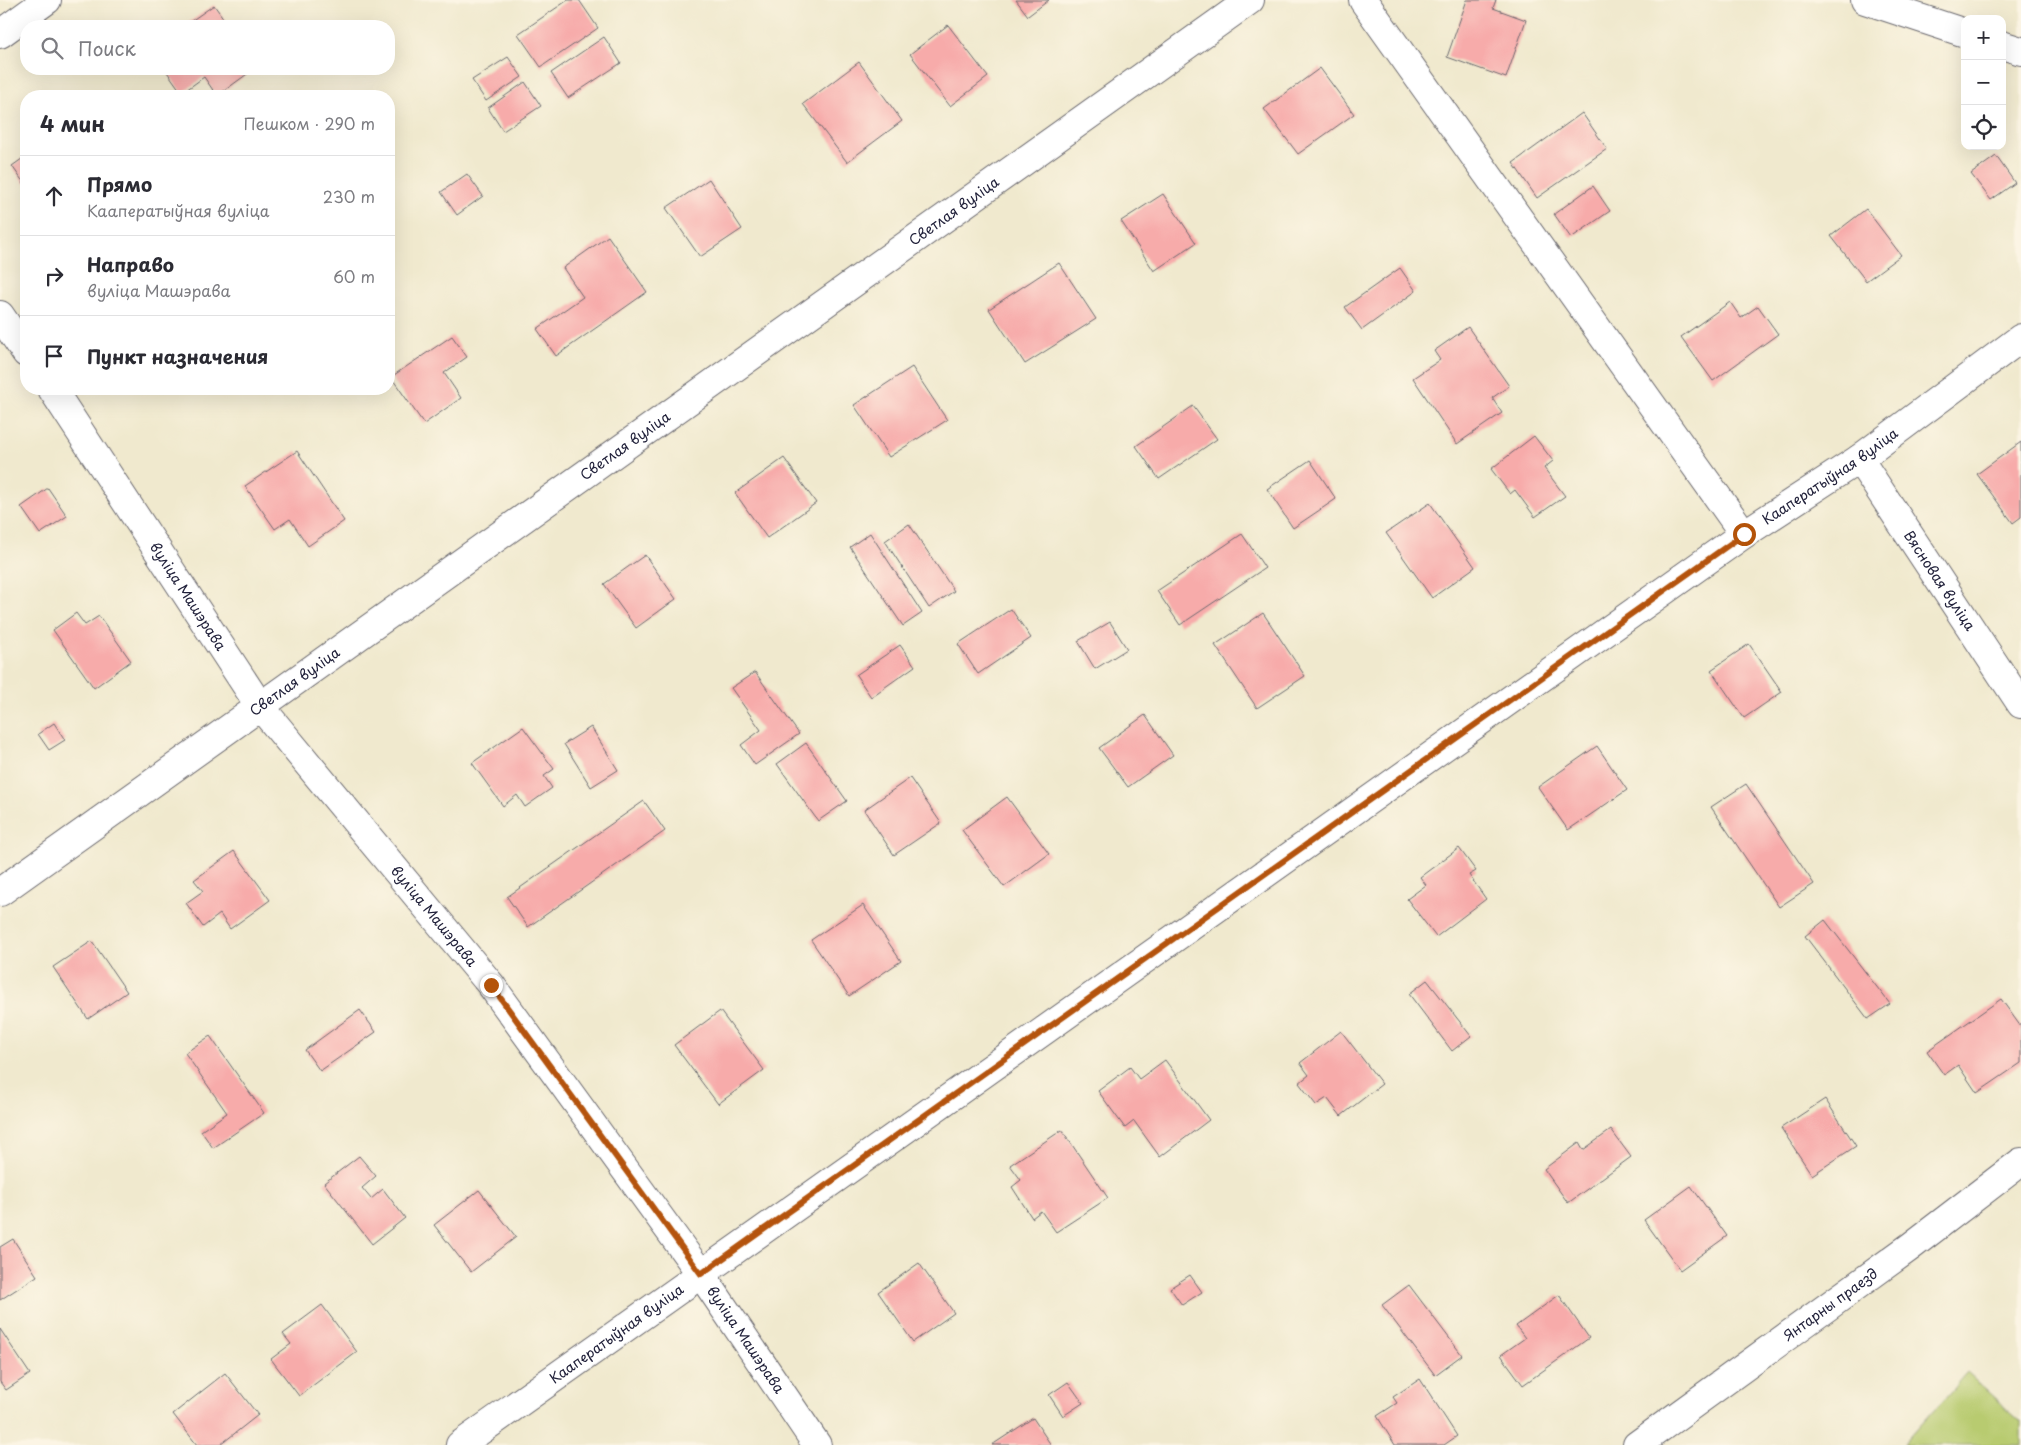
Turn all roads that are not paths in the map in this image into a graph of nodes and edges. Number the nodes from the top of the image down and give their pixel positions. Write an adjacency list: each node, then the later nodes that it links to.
1 (47, 0): 6 (street)
2 (1250, 0): 16 (street, Светлая вуліца)
3 (1363, 0): 14 (street)
4 (1865, 0): 5 (street)
5 (1961, 32)
6 (0, 34)
7 (2006, 46): 8 (street)
8 (2021, 51)
9 (0, 315): 11 (street)
10 (2021, 338): 13 (street, Кааператыўная вуліца)
11 (20, 344)
12 (56, 395): 16 (street, вуліца Машэрава)
13 (1859, 459): 14 (street, Кааператыўная вуліца); 15 (street, Вясновая вуліца)
14 (1744, 534): 19 (street, Кааператыўная вуліца)
15 (2021, 704)
16 (259, 705): 17 (street, Светлая вуліца); 19 (street, вуліца Машэрава)
17 (0, 892)
18 (2021, 1162): 22 (street, Янтарны праезд)
19 (701, 1274): 20 (street, Кааператыўная вуліца); 21 (street, вуліца Машэрава)
20 (460, 1445)
21 (817, 1445)
22 (1637, 1445)

